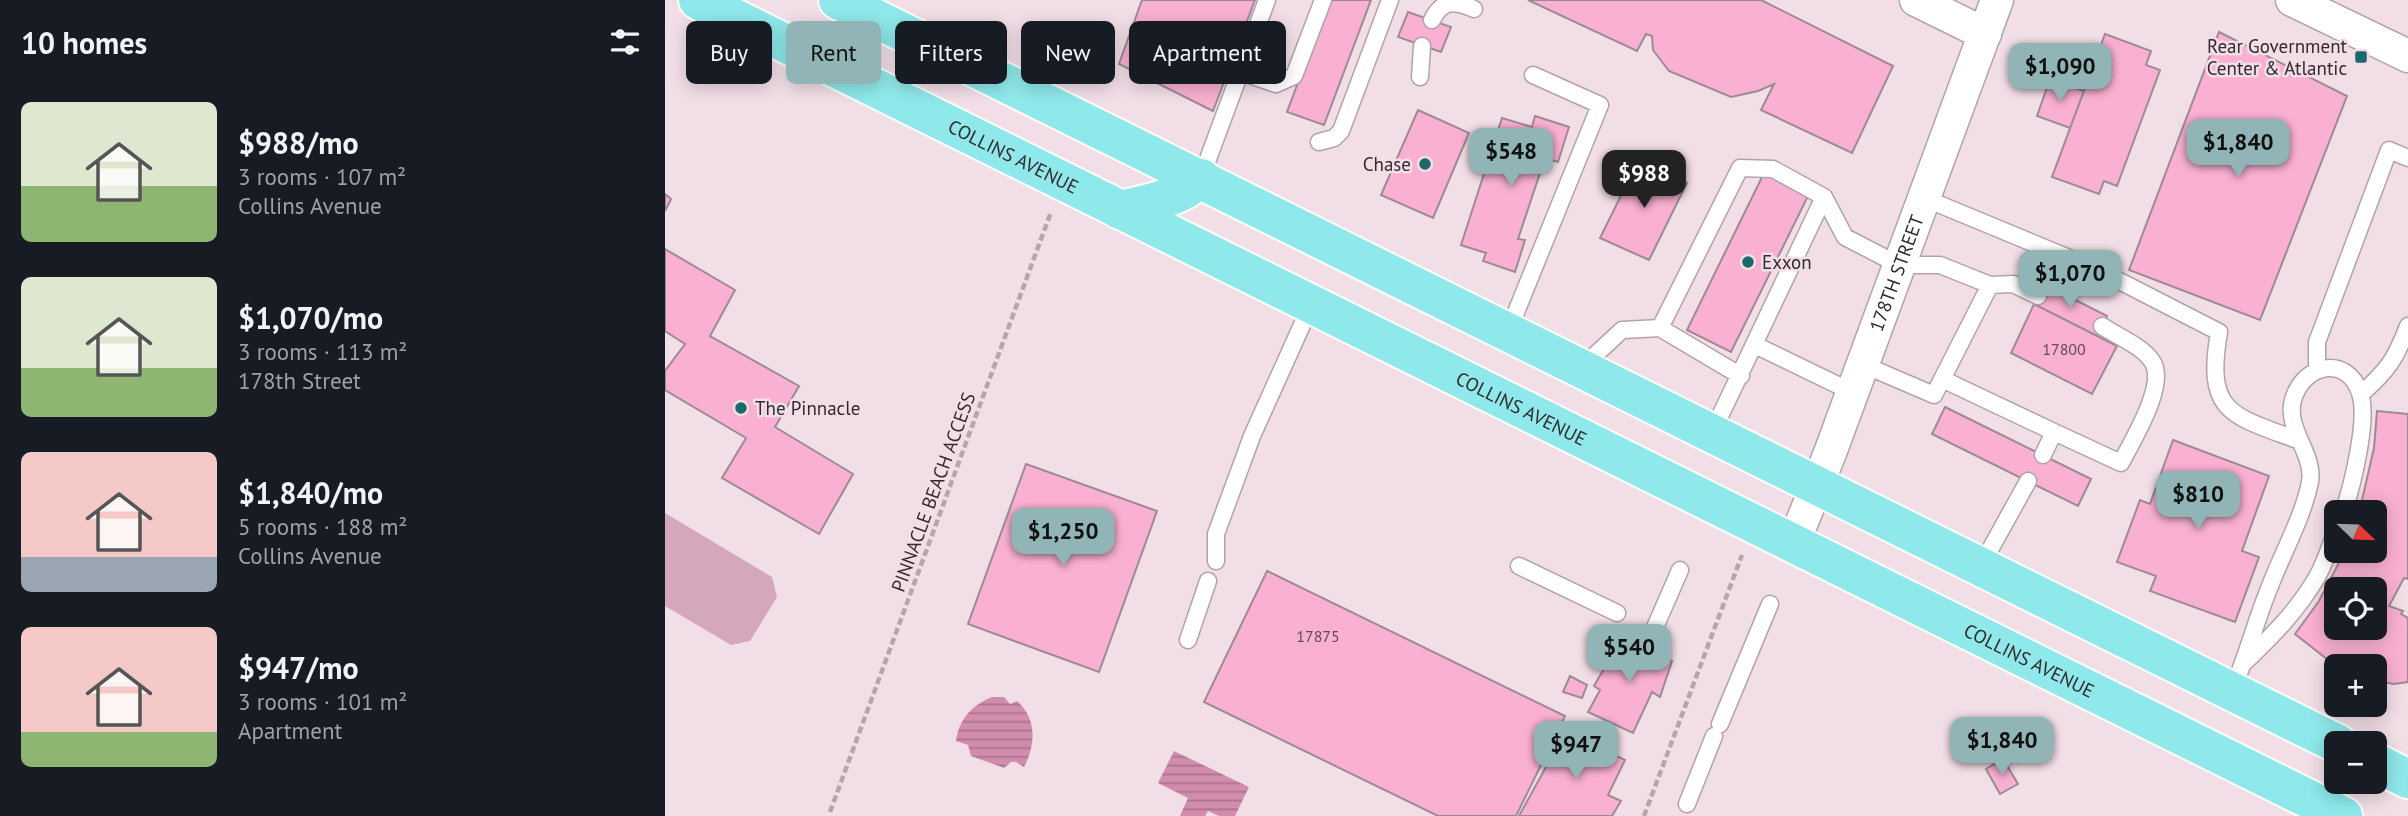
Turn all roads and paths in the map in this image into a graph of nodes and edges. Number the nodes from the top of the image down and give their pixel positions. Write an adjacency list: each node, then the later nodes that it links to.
1 (698, 0): 23 (main road, COLLINS AVENUE)
2 (838, 0): 22 (main road)
3 (1267, 0): 12 (lane)
4 (1323, 0): 18 (lane)
5 (1390, 0): 20 (lane)
6 (1916, 0): 13 (street)
7 (1997, 0): 13 (street, 178TH STREET)
8 (2293, 0): 10 (street)
9 (1474, 9): 11 (lane)
10 (2334, 11): 15 (street)
11 (1432, 20)
12 (1259, 21)
13 (1985, 34): 25 (street, 178TH STREET)
14 (1422, 46): 17 (lane)
15 (2408, 56)
16 (1533, 75): 34 (lane)
17 (1420, 77)
18 (1286, 80)
19 (1236, 84): 22 (lane)
20 (1319, 142)
21 (2408, 158): 37 (lane)
22 (1201, 178): 26 (main road); 34 (main road)
23 (1063, 181): 26 (main road, COLLINS AVENUE); 66 (path, PINNACLE BEACH ACCESS)
24 (1824, 197): 27 (lane); 33 (lane); 35 (lane)
25 (1924, 198): 27 (street, 178TH STREET); 44 (lane)
26 (1120, 210): 30 (main road, COLLINS AVENUE)
27 (1899, 265): 28 (lane); 39 (street, 178TH STREET)
28 (1990, 285): 29 (lane); 40 (lane)
29 (2038, 296)
30 (1311, 305): 49 (main road, COLLINS AVENUE); 51 (lane)
31 (2102, 326): 42 (lane)
32 (2408, 326): 41 (lane)
33 (1660, 328): 36 (lane); 38 (lane)
34 (1508, 332): 36 (main road)
35 (1755, 345): 38 (lane); 39 (lane)
36 (1581, 368): 43 (main road)
37 (2317, 369): 41 (lane); 44 (lane)
38 (1741, 376): 43 (lane)
39 (1857, 378): 40 (lane); 47 (street, 178TH STREET)
40 (1942, 379): 42 (lane)
41 (2361, 394): 48 (lane)
42 (2054, 432): 45 (lane)
43 (1712, 433): 47 (main road)
44 (2300, 441): 61 (lane)
45 (2043, 455)
46 (2028, 481): 54 (lane)
47 (1818, 485): 49 (street, 178TH STREET); 54 (main road)
48 (2348, 500)
49 (1793, 544): 68 (main road, COLLINS AVENUE)
50 (1741, 547): 67 (path)
51 (1216, 561)
52 (2324, 561): 61 (lane)
53 (1519, 566): 58 (lane)
54 (1981, 566): 61 (main road)
55 (1680, 570): 60 (lane)
56 (1208, 581): 59 (lane)
57 (1770, 604): 65 (lane)
58 (1617, 613)
59 (1188, 640)
60 (1646, 648)
61 (2238, 677): 62 (main road)
62 (2324, 735)
63 (2387, 768): 64 (main road)
64 (2408, 779)
65 (1687, 804)
66 (830, 812)
67 (1644, 816)
68 (2343, 816)

